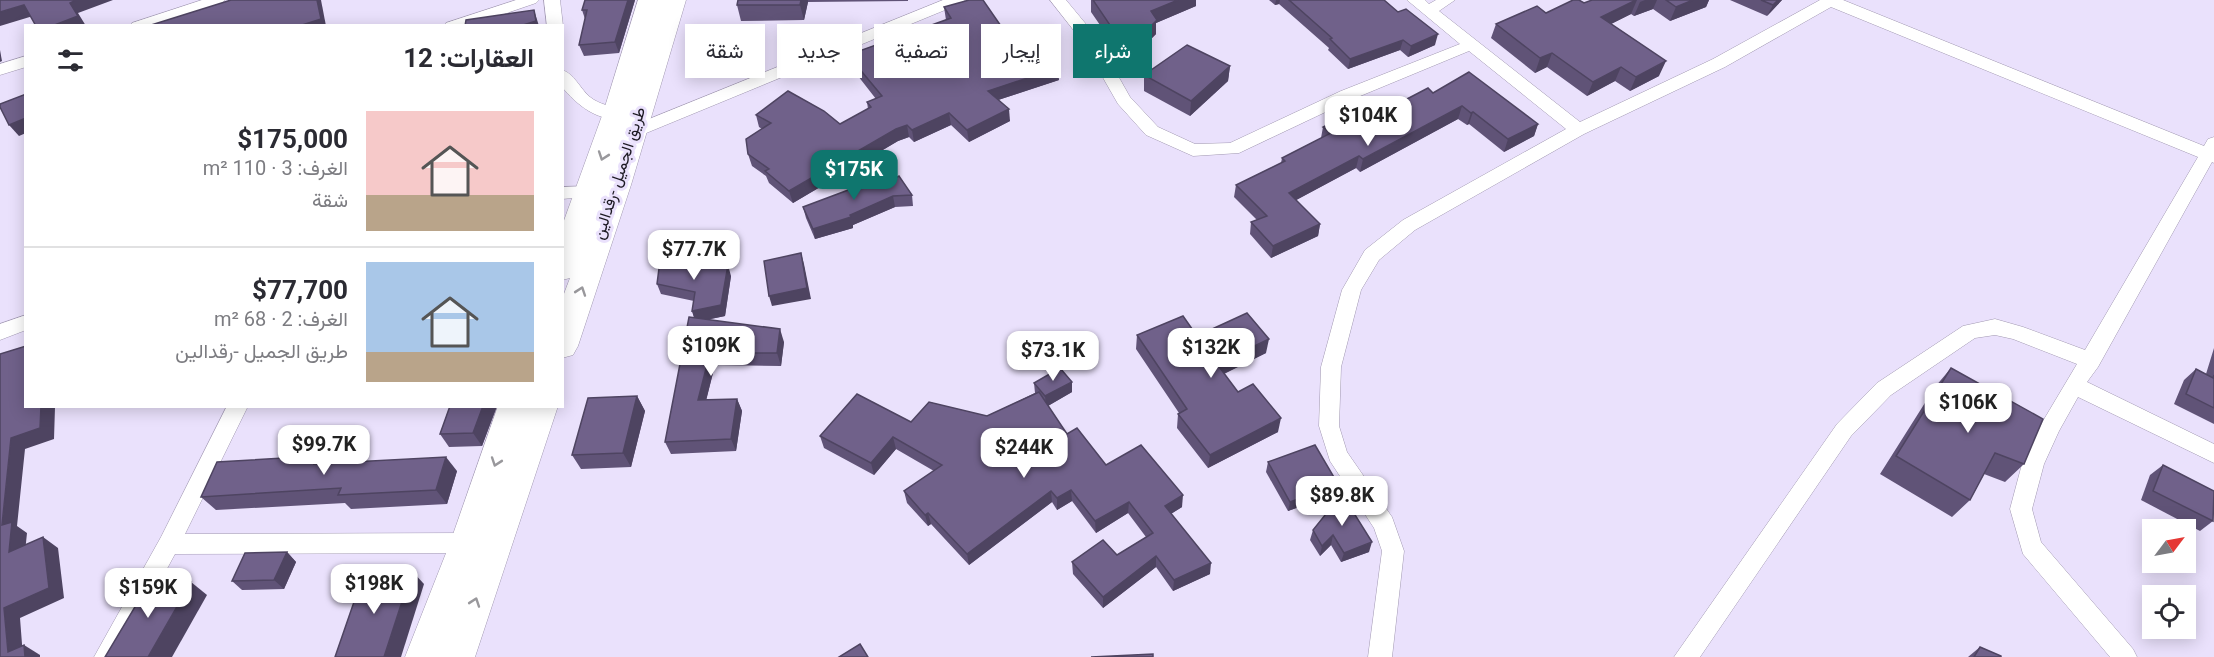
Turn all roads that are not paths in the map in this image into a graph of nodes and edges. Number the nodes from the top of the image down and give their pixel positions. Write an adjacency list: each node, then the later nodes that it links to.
1 (217, 0): 12 (street)
2 (531, 0): 13 (street)
3 (552, 0): 14 (street)
4 (650, 0): 19 (main road, طريق الجميل -رقدالين)
5 (674, 0): 19 (main road, طريق الجميل -رقدالين)
6 (957, 0): 19 (street)
7 (1058, 0): 15 (street)
8 (1415, 0): 11 (street)
9 (1447, 0): 11 (street)
10 (1829, 0): 20 (street); 21 (street)
11 (1428, 11): 15 (street)
12 (144, 24)
13 (458, 24)
14 (555, 24)
15 (1472, 45): 20 (street)
16 (24, 63): 17 (street)
17 (0, 70)
18 (564, 78): 19 (street)
19 (625, 123): 22 (main road, طريق الجميل -رقدالين, one-way to 22); 27 (main road, طريق الجميل -رقدالين, one-way to 19)
20 (1578, 130): 39 (street)
21 (2212, 152): 28 (street)
22 (590, 192): 23 (street); 24 (main road, طريق الجميل -رقدالين)
23 (564, 193)
24 (564, 264)
25 (24, 323): 26 (street)
26 (0, 332)
27 (564, 339)
28 (2091, 361): 29 (street); 40 (street)
29 (2075, 386): 33 (street); 41 (street)
30 (237, 408): 35 (street)
31 (514, 408): 34 (main road, one-way to 34)
32 (541, 408): 38 (main road, one-way to 32)
33 (2214, 454)
34 (468, 543): 35 (street); 37 (main road)
35 (170, 544): 36 (street)
36 (106, 657)
37 (424, 657)
38 (456, 657)
39 (1380, 657)
40 (1686, 657)
41 (2125, 657)

